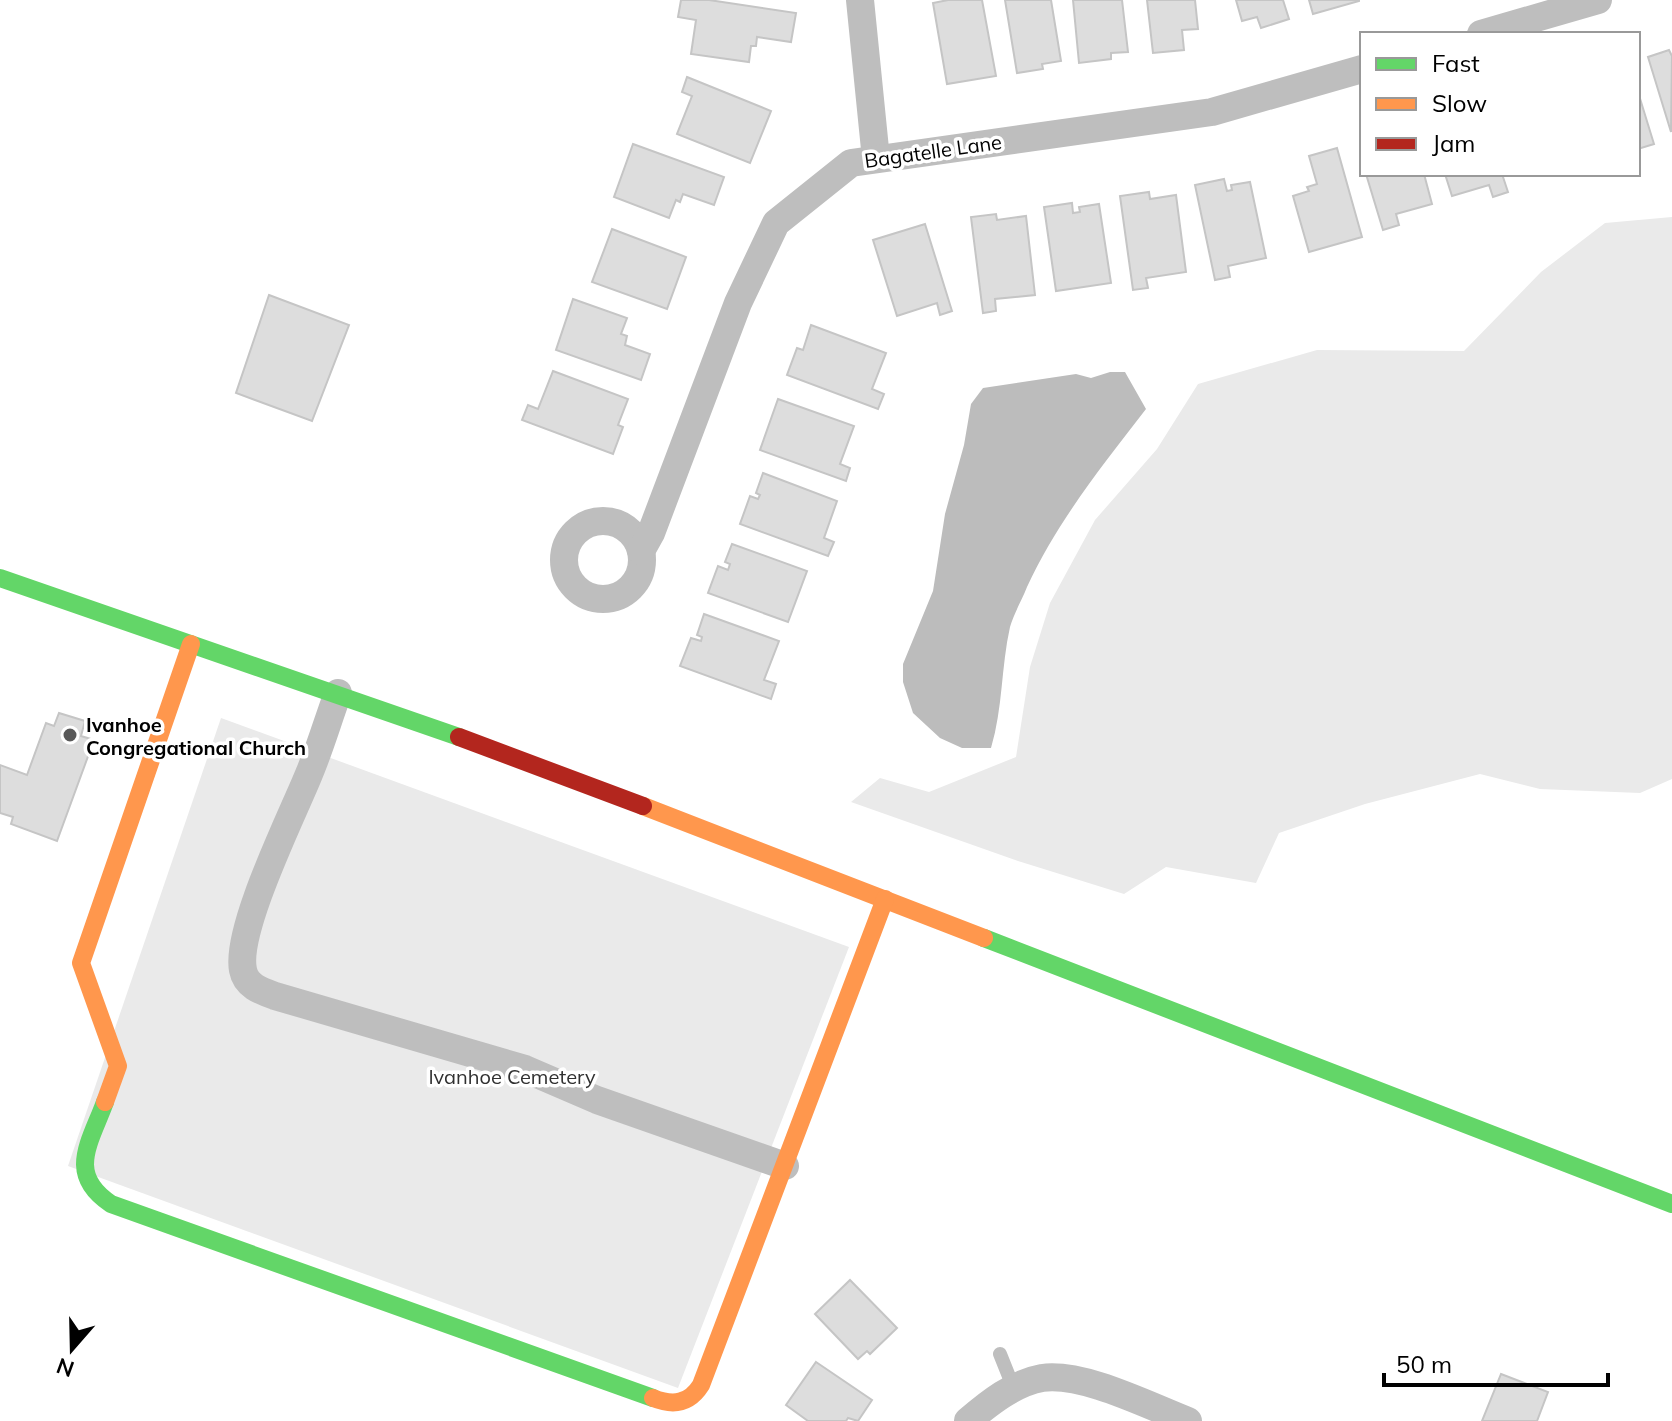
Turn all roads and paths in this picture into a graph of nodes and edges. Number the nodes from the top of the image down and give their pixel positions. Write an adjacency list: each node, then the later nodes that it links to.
1 (860, 0): 5 (street)
2 (1598, 0): 3 (street)
3 (1488, 32)
4 (1360, 70): 5 (street, Bagatelle Lane)
5 (876, 159): 6 (street, Bagatelle Lane)
6 (641, 551)
7 (0, 578): 8 (main road)
8 (191, 644): 9 (main road); 11 (main road)
9 (338, 693): 10 (main road); 11 (street)
10 (885, 899): 11 (main road); 12 (main road)
11 (785, 1166)
12 (1672, 1204)
13 (1000, 1354): 14 (lane)
14 (1014, 1389): 15 (street); 16 (street)
15 (968, 1421)
16 (1188, 1421)

